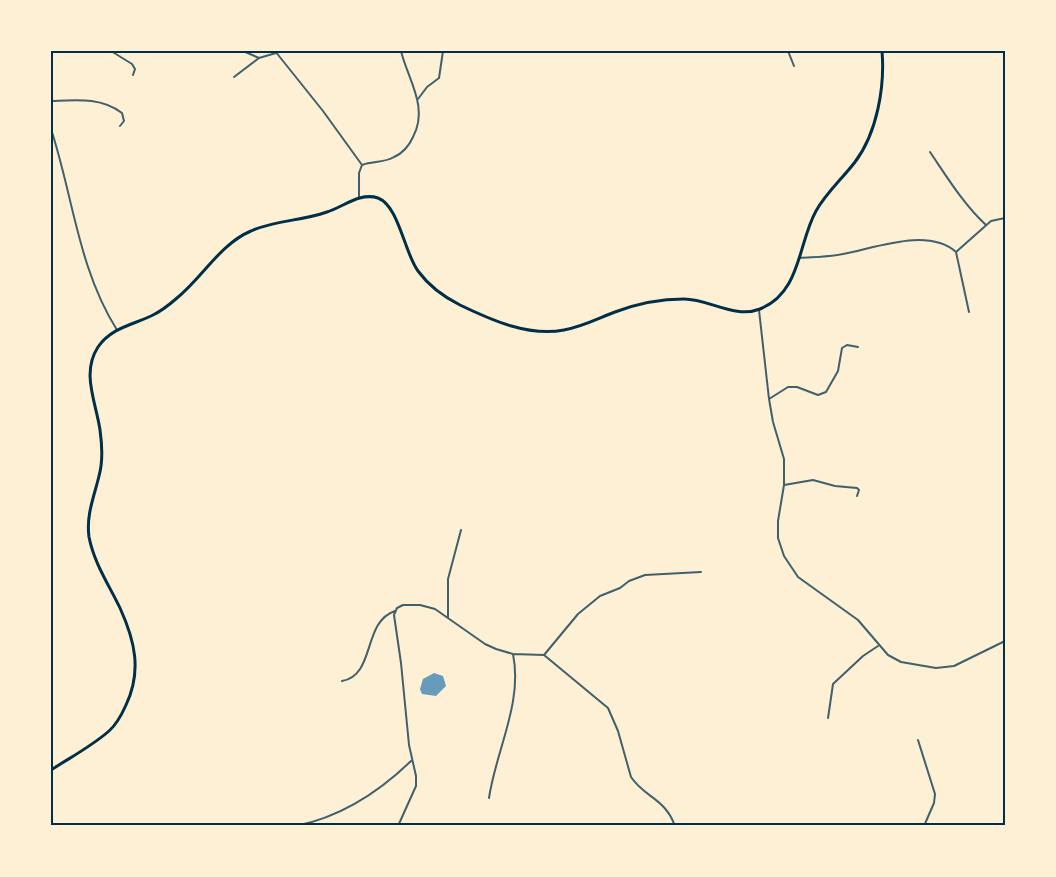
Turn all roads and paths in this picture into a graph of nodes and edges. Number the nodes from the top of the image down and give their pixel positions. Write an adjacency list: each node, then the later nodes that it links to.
1 (111, 51): 11 (street)
2 (243, 51): 8 (street)
3 (401, 51): 14 (street)
4 (443, 51): 14 (street)
5 (788, 51): 9 (street)
6 (882, 51): 24 (main road)
7 (275, 52): 8 (street); 19 (street)
8 (259, 58): 12 (street)
9 (794, 66)
10 (51, 67): 13 (street)
11 (133, 75)
12 (234, 77)
13 (51, 90)
14 (418, 99): 19 (street)
15 (51, 101): 16 (street)
16 (120, 126)
17 (51, 129): 27 (street)
18 (930, 152): 22 (street)
19 (362, 165): 20 (street)
20 (359, 198): 25 (main road); 27 (main road)
21 (1005, 218): 22 (street)
22 (986, 225): 23 (street)
23 (956, 252): 24 (street); 26 (street)
24 (800, 258): 25 (main road)
25 (759, 310): 29 (street)
26 (969, 312)
27 (117, 330): 44 (main road)
28 (858, 347): 29 (street)
29 (769, 399): 30 (street)
30 (784, 485): 31 (street); 37 (street)
31 (857, 496)
32 (461, 530): 35 (street)
33 (701, 572): 39 (street)
34 (395, 611): 35 (street); 40 (street); 43 (street)
35 (448, 617): 38 (street)
36 (1005, 641): 37 (street)
37 (878, 646): 41 (street)
38 (513, 654): 39 (street); 45 (street)
39 (544, 655): 48 (street)
40 (342, 681)
41 (828, 718)
42 (918, 740): 49 (street)
43 (411, 761): 46 (street); 47 (street)
44 (51, 770)
45 (489, 798)
46 (296, 826)
47 (398, 826)
48 (675, 826)
49 (924, 826)

